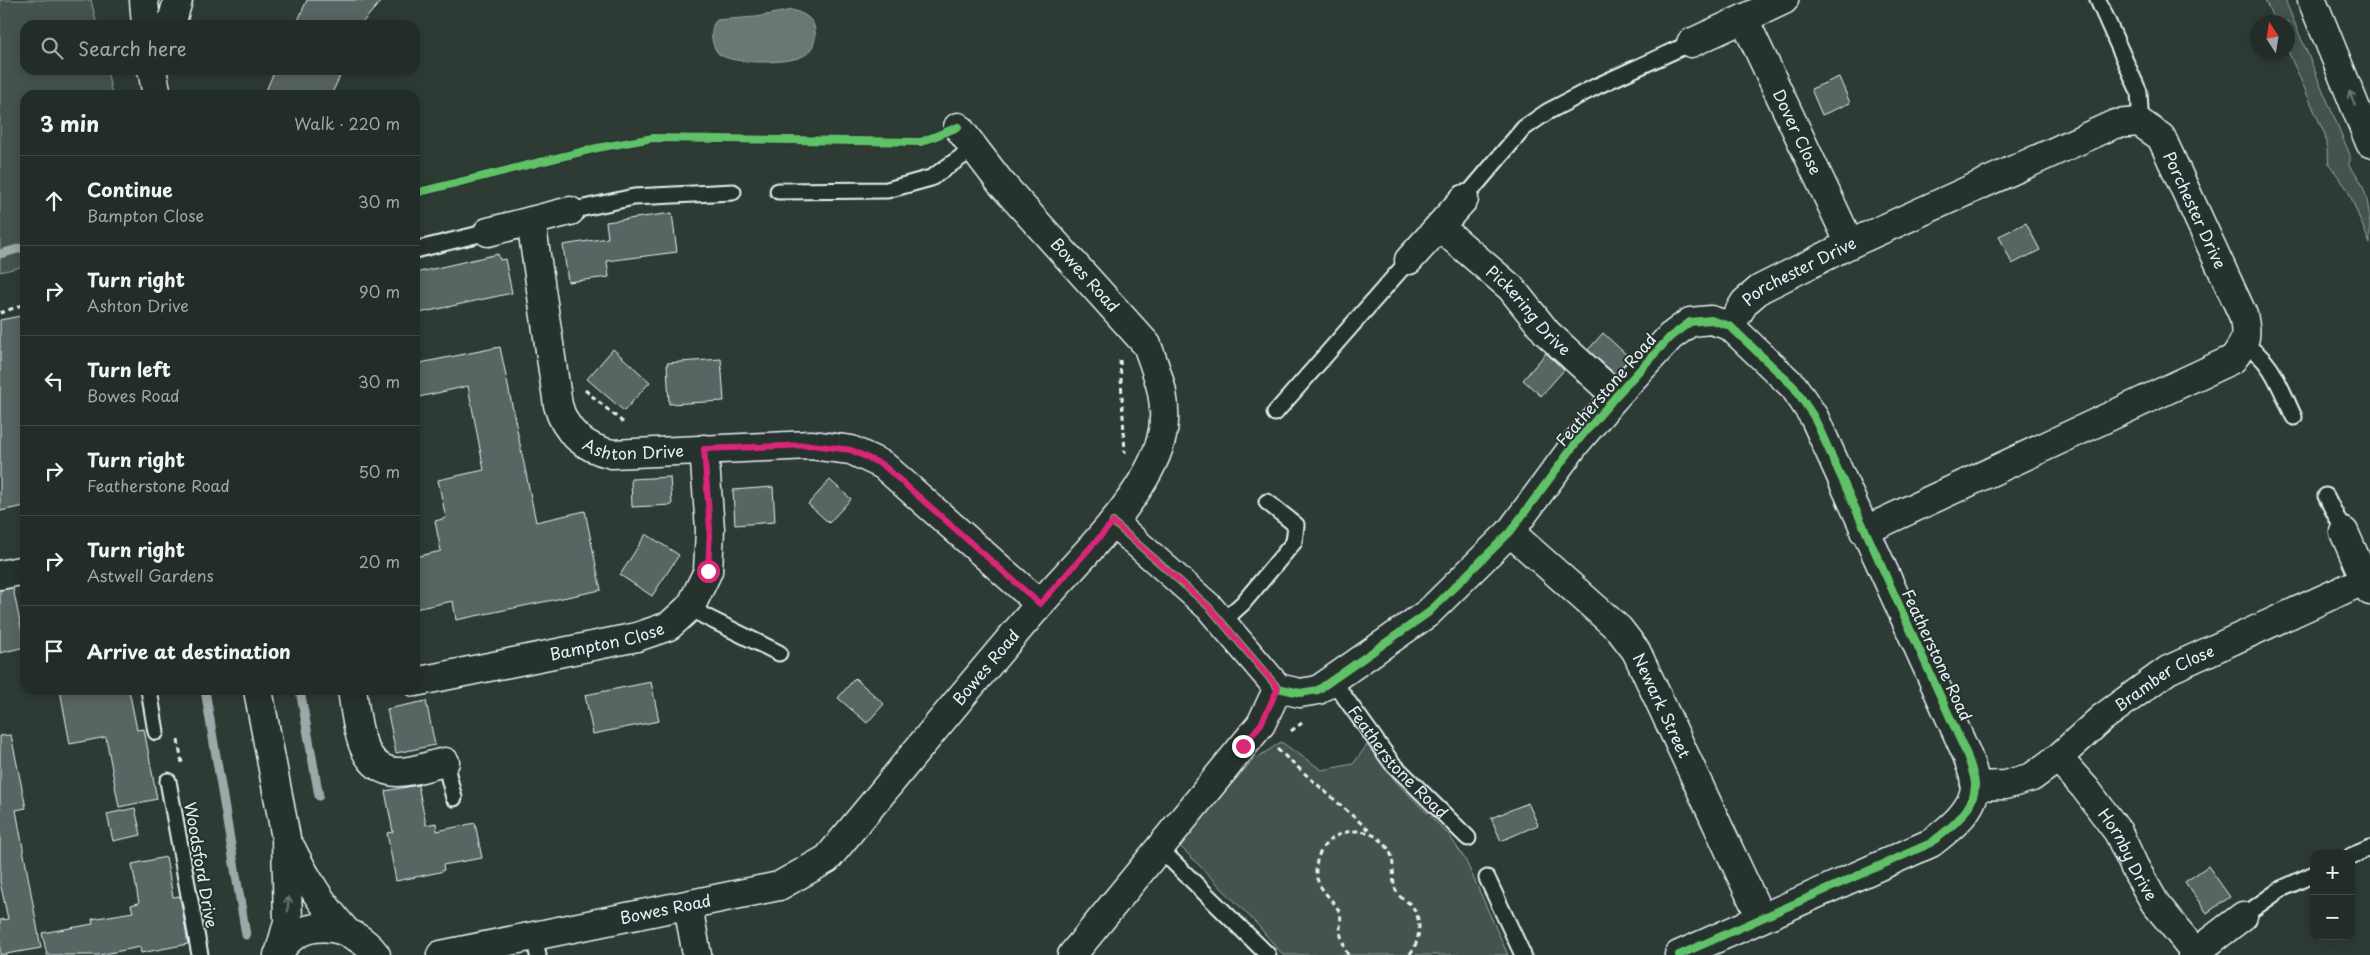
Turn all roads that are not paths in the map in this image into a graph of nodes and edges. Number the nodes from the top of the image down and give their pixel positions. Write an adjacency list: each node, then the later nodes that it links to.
1 (144, 0): 7 (main road)
2 (178, 0): 8 (main road)
3 (1784, 0): 6 (main road)
4 (2098, 0): 10 (lane)
5 (2312, 0): 12 (main road, one-way to 5)
6 (1744, 19): 9 (main road); 21 (main road, Dover Close)
7 (146, 20)
8 (172, 20)
9 (1691, 43): 16 (lane)
10 (2139, 122): 21 (main road, Porchester Drive); 25 (main road, Porchester Drive)
11 (958, 127): 13 (main road, Bowes Road)
12 (2370, 143)
13 (973, 149): 14 (lane); 32 (main road, Bowes Road)
14 (778, 191)
15 (733, 192): 17 (lane)
16 (1464, 199): 19 (main road)
17 (570, 211): 18 (main road)
18 (531, 221): 20 (main road); 29 (main road, Ashton Drive)
19 (1440, 227): 23 (main road); 26 (main road, Pickering Drive)
20 (488, 232): 22 (lane)
21 (1850, 244): 24 (main road, Porchester Drive)
22 (420, 249)
23 (1409, 260): 27 (lane)
24 (1730, 326): 26 (main road, Featherstone Road); 33 (main road, Featherstone Road)
25 (2244, 345): 28 (lane); 33 (main road)
26 (1616, 396): 34 (main road, Featherstone Road)
27 (1275, 413)
28 (2294, 417)
29 (704, 449): 39 (main road, Ashton Drive); 40 (main road, Bampton Close)
30 (2326, 496): 35 (lane)
31 (1267, 502): 41 (lane)
32 (1113, 522): 39 (main road, Bowes Road); 41 (main road)
33 (1864, 531): 53 (main road, Featherstone Road)
34 (1510, 532): 44 (main road, Featherstone Road); 64 (main road, Newark Street)
35 (2344, 532): 38 (main road, Bramber Close)
36 (20, 571): 37 (main road)
37 (0, 575)
38 (2368, 586): 50 (main road, Bramber Close)
39 (1040, 604): 62 (main road, Bowes Road)
40 (691, 606): 42 (lane); 43 (main road, Bampton Close)
41 (1222, 622): 45 (main road)
42 (779, 653)
43 (420, 681)
44 (1333, 681): 45 (main road, Featherstone Road); 56 (lane, Featherstone Road)
45 (1278, 688): 57 (main road)
46 (150, 695): 49 (lane)
47 (259, 695): 55 (main road)
48 (358, 695): 51 (main road)
49 (156, 732)
50 (2058, 758): 53 (main road, Bramber Close); 68 (main road, Hornby Drive)
51 (445, 762): 54 (lane)
52 (168, 781): 70 (lane, Woodsford Drive)
53 (1975, 786): 64 (main road)
54 (454, 798)
55 (286, 838): 65 (main road); 67 (main road, one-way to 55)
56 (1468, 838)
57 (1159, 848): 74 (main road); 75 (lane)
58 (2370, 848): 59 (lane)
59 (2355, 854)
60 (2310, 876): 63 (lane)
61 (1487, 878): 76 (lane)
62 (688, 906): 66 (main road, Bowes Road); 73 (main road)
63 (2243, 916): 68 (main road, Hornby Drive)
64 (1761, 918): 69 (main road)
65 (344, 930): 67 (main road); 71 (main road)
66 (536, 945): 72 (main road, Bowes Road)
67 (279, 953)
68 (2193, 953)
69 (1682, 954)
70 (200, 955)
71 (376, 955)
72 (441, 955)
73 (697, 955)
74 (1072, 955)
75 (1268, 955)
76 (1523, 955)

